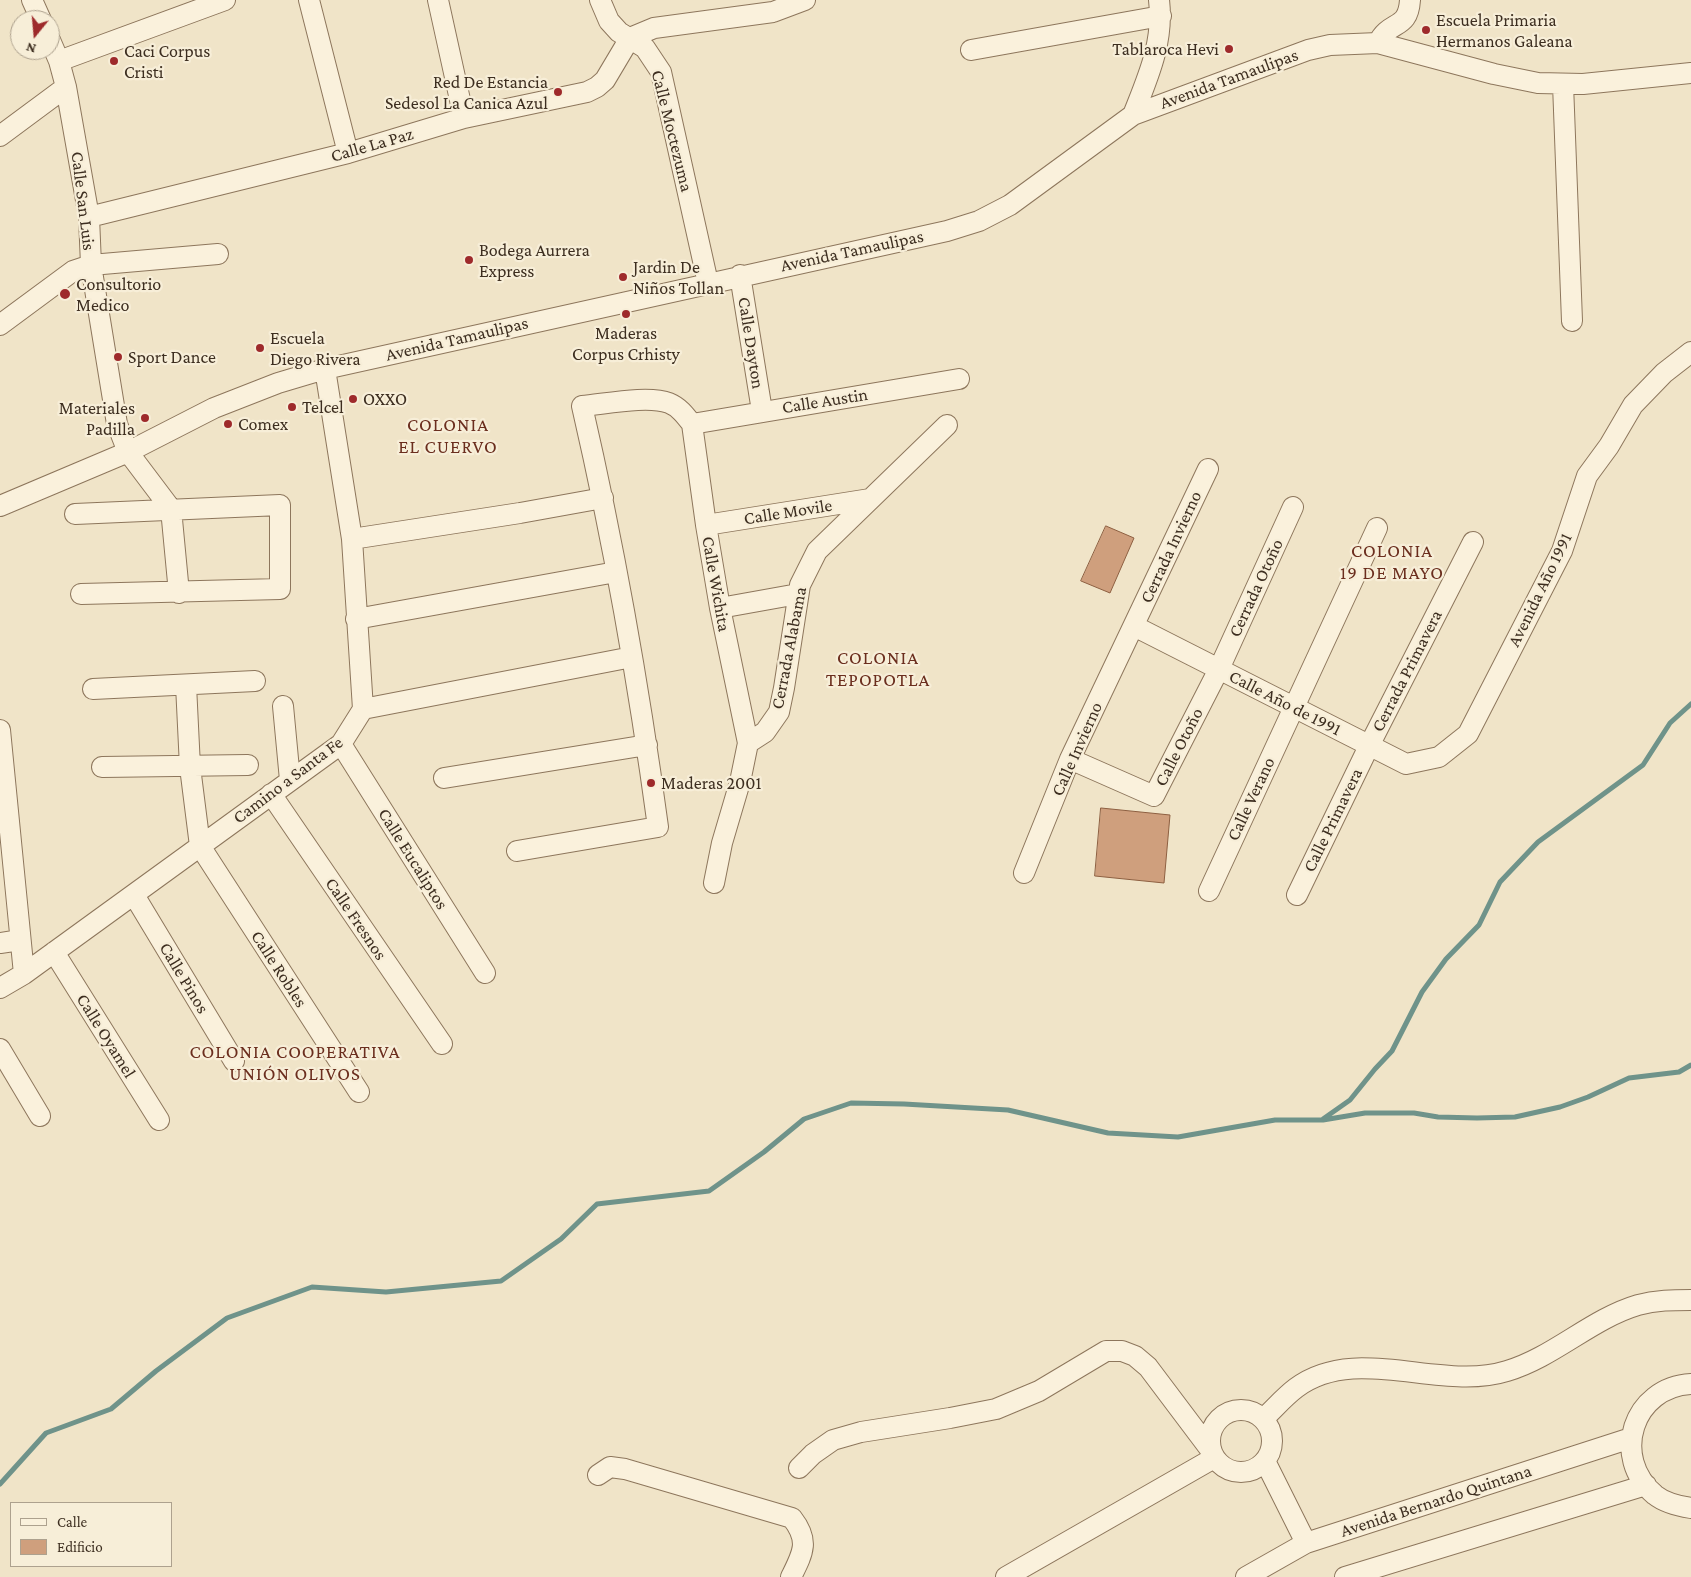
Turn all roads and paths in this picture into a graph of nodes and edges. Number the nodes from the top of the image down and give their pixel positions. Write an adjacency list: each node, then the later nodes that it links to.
1 (226, 0): 11 (street)
2 (309, 0): 18 (street)
3 (438, 0): 16 (street)
4 (600, 0): 8 (street, Calle Moctezuma)
5 (805, 0): 8 (street)
6 (1410, 0): 9 (street)
7 (1160, 8): 10 (street); 15 (street)
8 (630, 38): 16 (street, Calle La Paz); 23 (street, Calle Moctezuma)
9 (1378, 43): 13 (street, Avenida Tamaulipas); 15 (street, Avenida Tamaulipas)
10 (971, 50)
11 (59, 61): 14 (street, Calle San Luis)
12 (1691, 73): 13 (street, Avenida Tamaulipas)
13 (1563, 84): 24 (street)
14 (66, 87): 17 (street); 19 (street, Calle San Luis)
15 (1133, 115): 22 (street, Avenida Tamaulipas)
16 (464, 118): 18 (street, Calle La Paz)
17 (0, 136)
18 (348, 153): 19 (street, Calle La Paz)
19 (88, 217): 21 (street, Calle San Luis)
20 (218, 254): 21 (street)
21 (91, 265): 25 (street); 32 (street, Calle San Luis)
22 (740, 276): 23 (street, Avenida Tamaulipas); 29 (street, Calle Dayton)
23 (708, 282): 27 (street, Avenida Tamaulipas)
24 (1572, 321)
25 (0, 325)
26 (1691, 352): 64 (street, Avenida Año 1991)
27 (325, 369): 32 (street, Avenida Tamaulipas); 42 (street)
28 (959, 379): 29 (street, Calle Austin)
29 (762, 411): 30 (street, Calle Austin)
30 (692, 424): 34 (street); 40 (street, Calle Wichita)
31 (947, 424): 35 (street, Cerrada Alabama)
32 (128, 452): 36 (street, Avenida Tamaulipas); 38 (street, Calle San Luis)
33 (1208, 469): 50 (street, Cerrada Invierno)
34 (603, 498): 42 (street); 44 (street)
35 (870, 499): 40 (street, Calle Movile); 47 (street, Cerrada Alabama)
36 (0, 506)
37 (1293, 507): 52 (street, Cerrada Otoño)
38 (171, 510): 39 (street); 45 (street); 45 (street)
39 (75, 514)
40 (706, 525): 48 (street, Calle Wichita)
41 (1377, 528): 57 (street, Calle Verano)
42 (352, 539): 49 (street)
43 (1473, 542): 63 (street, Cerrada Primavera)
44 (616, 572): 49 (street); 51 (street)
45 (179, 593): 46 (street)
46 (81, 594)
47 (798, 594): 48 (street); 61 (street, Cerrada Alabama)
48 (720, 608): 61 (street, Calle Wichita)
49 (356, 619): 58 (street)
50 (1134, 626): 52 (street, Calle Año de 1991); 65 (street, Calle Invierno)
51 (632, 657): 58 (street); 62 (street)
52 (1219, 669): 57 (street, Calle Año de 1991); 65 (street, Calle Otoño)
53 (255, 681): 54 (street)
54 (186, 685): 55 (street); 68 (street)
55 (93, 689)
56 (283, 706): 70 (street)
57 (1294, 707): 63 (street, Calle Año de 1991); 77 (street, Calle Verano)
58 (363, 709): 60 (street, Camino a Santa Fe)
59 (0, 739): 72 (street)
60 (341, 744): 70 (street, Camino a Santa Fe); 83 (street, Calle Eucaliptos)
61 (748, 744): 76 (street)
62 (647, 745): 69 (street); 74 (street)
63 (1369, 746): 64 (street, Calle Año de 1991); 79 (street, Calle Primavera)
64 (1440, 757)
65 (1070, 759): 75 (street, Calle Invierno)
66 (248, 765): 68 (street)
67 (102, 767): 68 (street)
68 (190, 767): 73 (street)
69 (444, 778)
70 (290, 780): 71 (street, Camino a Santa Fe)
71 (271, 794): 73 (street, Camino a Santa Fe); 86 (street, Calle Fresnos)
72 (5, 837): 80 (street)
73 (200, 846): 78 (street, Camino a Santa Fe); 89 (street, Calle Robles)
74 (517, 851)
75 (1024, 873)
76 (714, 883)
77 (1209, 891)
78 (134, 895): 82 (street, Camino a Santa Fe); 88 (street, Calle Pinos)
79 (1296, 895)
80 (20, 940): 81 (street); 84 (street)
81 (0, 943)
82 (54, 952): 84 (street, Camino a Santa Fe); 91 (street, Calle Oyamel)
83 (484, 973)
84 (24, 974): 85 (street, Camino a Santa Fe)
85 (0, 988)
86 (442, 1044)
87 (0, 1050): 90 (street)
88 (234, 1061)
89 (359, 1092)
90 (40, 1116)
91 (159, 1120)
92 (1691, 1300): 94 (street)
93 (1691, 1384): 95 (street)
94 (1263, 1420): 96 (street); 97 (street)
95 (1631, 1438): 100 (street); 102 (street, Avenida Bernardo Quintana)
96 (1213, 1455): 97 (street); 98 (street); 104 (street)
97 (1264, 1461): 102 (street)
98 (799, 1468)
99 (598, 1475): 103 (street)
100 (1646, 1485): 101 (street); 106 (street)
101 (1691, 1508)
102 (1306, 1543): 105 (street, Avenida Bernardo Quintana)
103 (791, 1577)
104 (1006, 1577)
105 (1246, 1577)
106 (1345, 1577)

